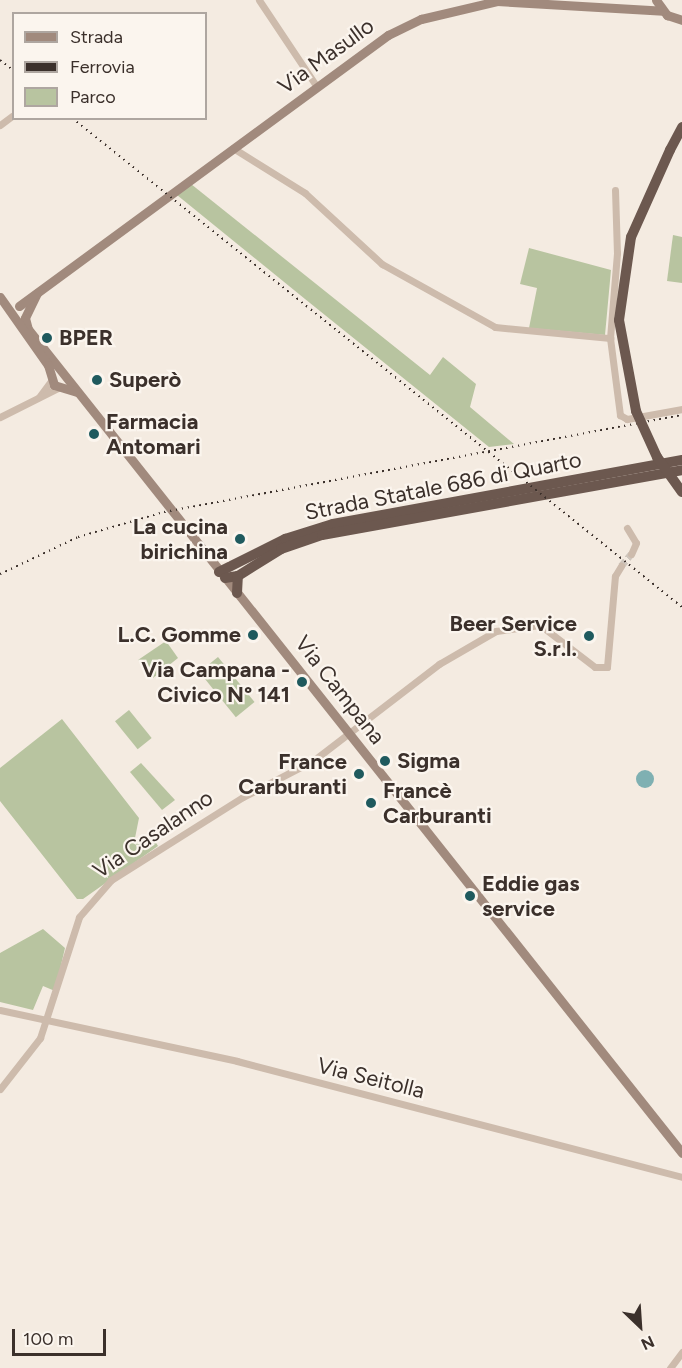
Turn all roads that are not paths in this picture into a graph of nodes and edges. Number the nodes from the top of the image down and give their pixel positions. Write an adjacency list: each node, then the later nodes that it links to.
1 (259, 0): 8 (street)
2 (637, 0): 5 (main road)
3 (656, 0): 6 (main road)
4 (594, 5): 5 (main road, Via Masullo); 8 (main road, Via Masullo)
5 (628, 8): 6 (main road, Via Masullo)
6 (663, 11): 7 (main road, Via Masullo)
7 (682, 20)
8 (317, 87): 12 (main road, Via Masullo)
9 (12, 116): 10 (street)
10 (0, 126)
11 (682, 126): 25 (highway, bridge)
12 (233, 148): 14 (main road, Via Masullo); 17 (street)
13 (615, 190): 17 (street)
14 (37, 293): 15 (main road, Via Masullo); 16 (main road, Via Masullo)
15 (7, 307): 16 (main road, Via Campana); 19 (main road)
16 (26, 317): 18 (main road, Via Campana)
17 (610, 338): 21 (street)
18 (65, 375): 19 (main road); 19 (main road); 20 (main road, Via Campana)
19 (56, 383): 20 (main road); 22 (street)
20 (77, 393): 29 (main road, Via Campana)
21 (682, 409)
22 (0, 417)
23 (682, 460): 29 (highway, Strada Statale 686 di Quarto)
24 (682, 470): 30 (highway, Strada Statale 686 di Quarto)
25 (682, 492)
26 (627, 528): 27 (street)
27 (631, 554)
28 (621, 566): 32 (street, Via Casalanno)
29 (222, 575): 30 (highway); 31 (main road, Via Campana)
30 (238, 576): 31 (highway)
31 (237, 592): 32 (main road, Via Campana)
32 (350, 733): 34 (street, Via Casalanno); 36 (main road, Via Campana)
33 (0, 1010): 34 (street, Via Seitolla)
34 (48, 1022): 35 (street, Via Casalanno); 37 (street, Via Seitolla)
35 (0, 1089)
36 (682, 1153)
37 (682, 1177)
38 (682, 1352): 39 (street)
39 (670, 1368)

